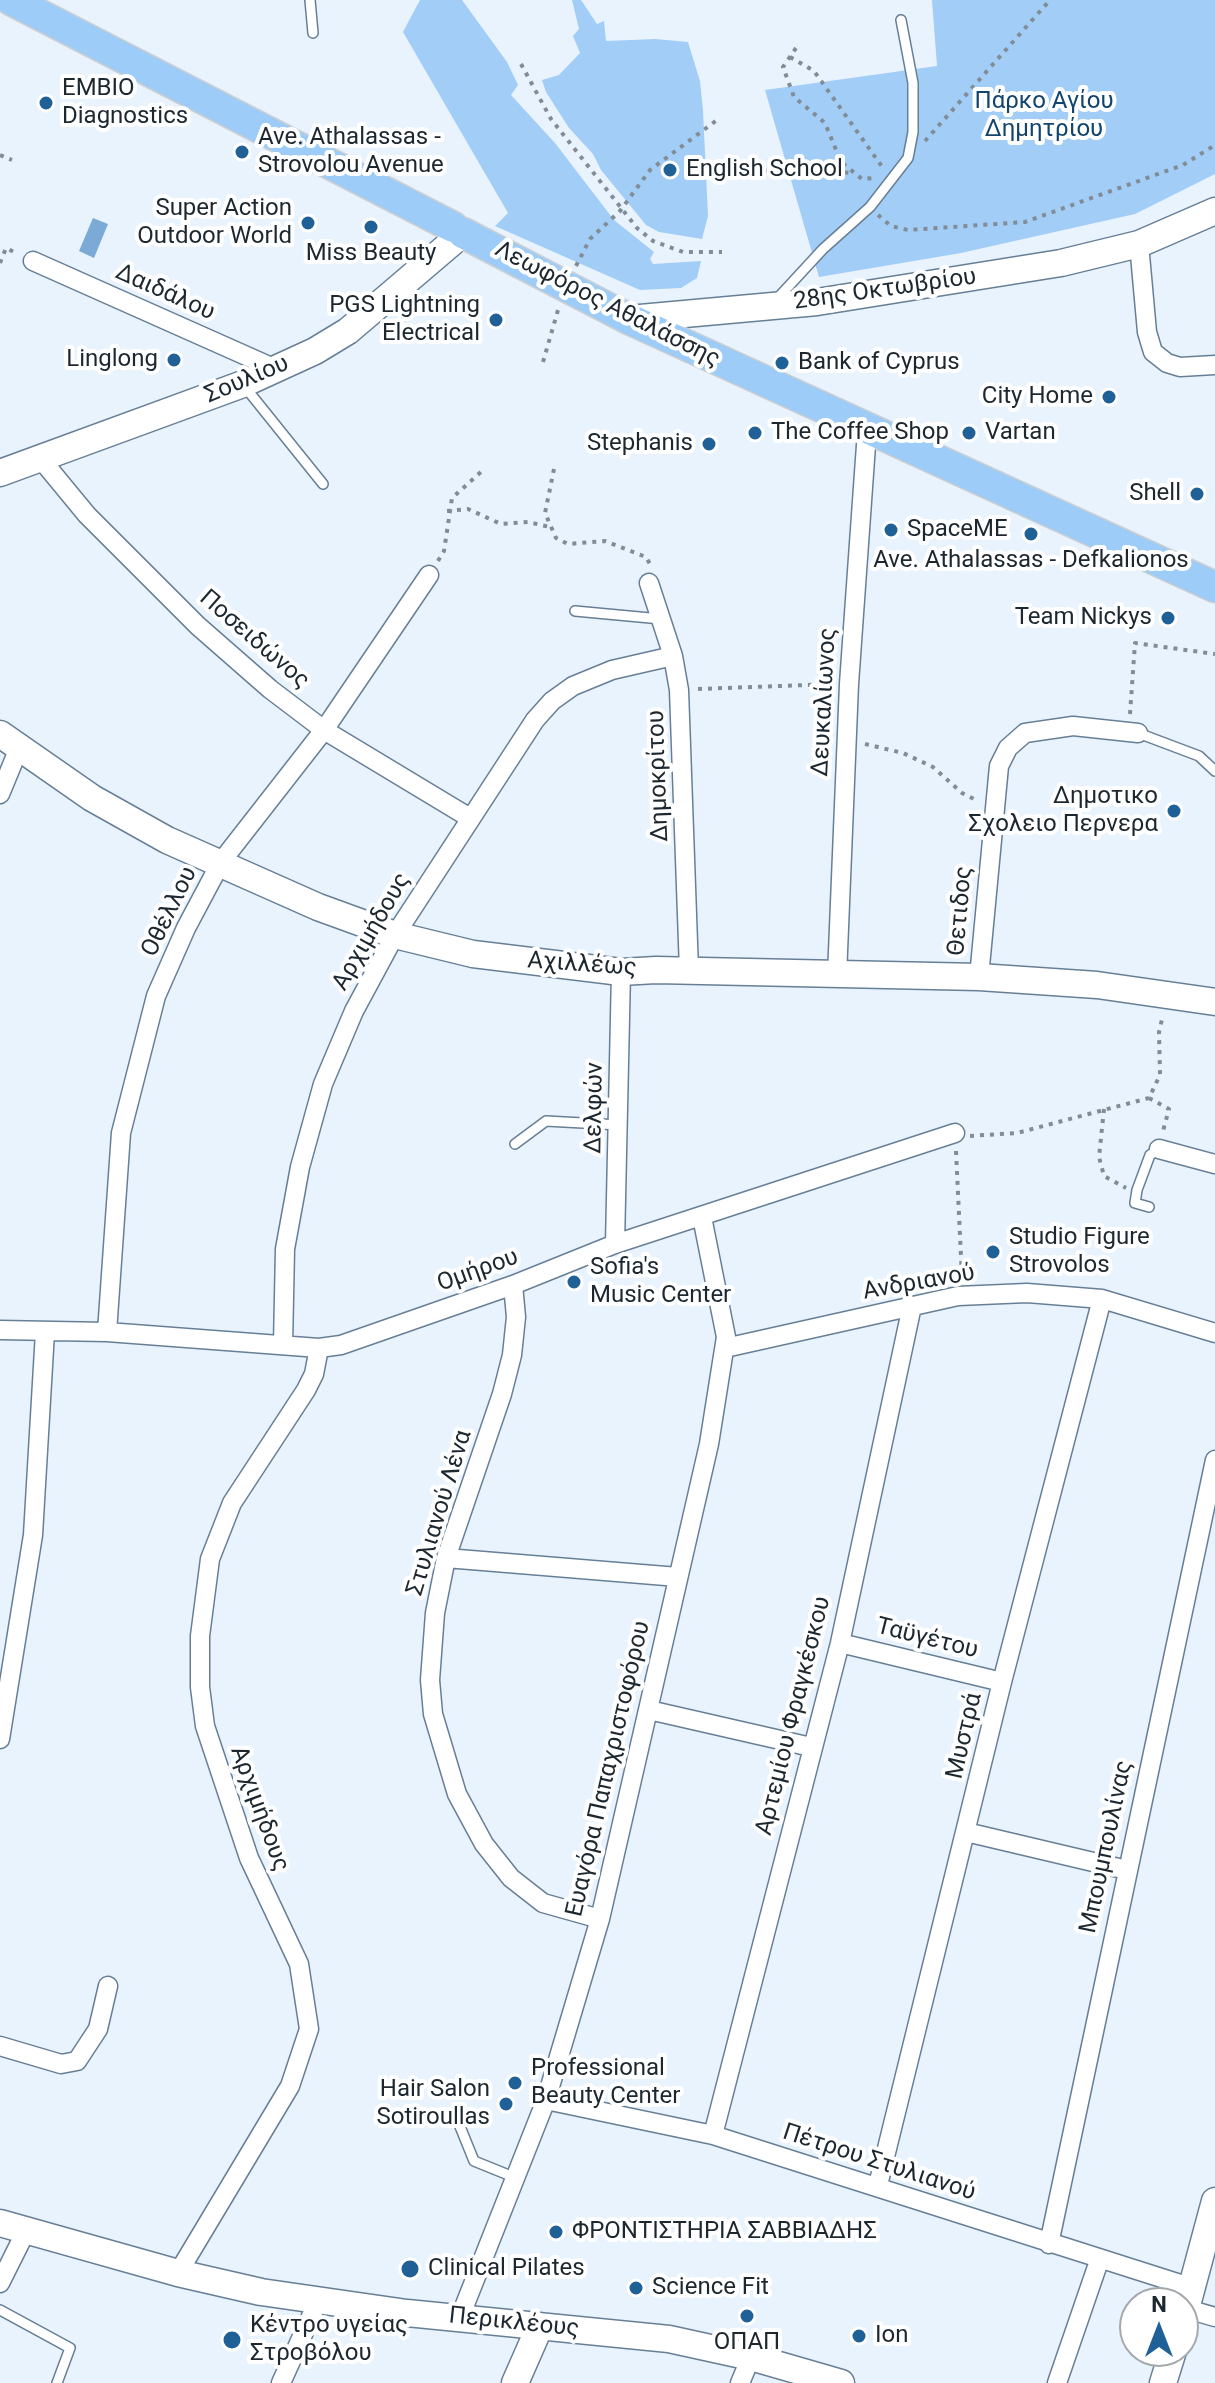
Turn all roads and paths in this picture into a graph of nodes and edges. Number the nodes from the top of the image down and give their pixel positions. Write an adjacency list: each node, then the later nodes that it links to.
1 (11, 0): 17 (main road, Λεωφόρος Αθαλάσσης)
2 (310, 0): 4 (lane)
3 (901, 20): 14 (lane)
4 (313, 33)
5 (789, 57): 12 (path)
6 (521, 64): 15 (path)
7 (717, 120): 15 (path)
8 (1215, 145): 14 (path)
9 (0, 155): 10 (path)
10 (12, 160)
11 (854, 173): 13 (path)
12 (888, 173)
13 (735, 175)
14 (870, 207): 25 (lane)
15 (620, 211): 20 (path); 23 (path)
16 (1215, 211): 18 (street, 28ης Οκτωβρίου)
17 (458, 230): 26 (main road, Λεωφόρος Αθαλάσσης); 29 (street, Σουλίου)
18 (1139, 244): 25 (street, 28ης Οκτωβρίου); 28 (street)
19 (6, 248): 22 (path)
20 (722, 252)
21 (33, 261): 29 (street, Δαιδάλου)
22 (0, 263)
23 (574, 272)
24 (560, 302): 27 (path)
25 (770, 306): 26 (street, 28ης Οκτωβρίου)
26 (629, 319): 31 (main road, Λεωφόρος Αθαλάσσης)
27 (543, 362)
28 (1215, 365)
29 (278, 370): 30 (street, Σουλίου)
30 (243, 384): 32 (street, Σουλίου); 36 (lane)
31 (867, 431): 41 (main road, Λεωφόρος Αθαλάσσης); 46 (street, Δευκαλίωνος)
32 (40, 458): 35 (street, Σουλίου); 48 (street, Ποσειδώνος)
33 (554, 469): 38 (path)
34 (482, 471): 37 (path)
35 (0, 473)
36 (323, 484)
37 (447, 511): 38 (path); 39 (path)
38 (550, 527): 40 (path)
39 (429, 575): 48 (street, Οθέλλου)
40 (649, 583): 43 (street, Δημοκρίτου)
41 (1215, 587)
42 (575, 611): 43 (lane)
43 (661, 619): 45 (street, Δημοκρίτου)
44 (1215, 654): 49 (path)
45 (673, 656): 47 (street, Δημοκρίτου); 55 (street, Αρχιμήδους)
46 (849, 684): 47 (path); 51 (street, Δευκαλίωνος)
47 (679, 690): 58 (street, Δημοκρίτου)
48 (324, 730): 55 (street, Ποσειδώνος); 56 (street, Οθέλλου)
49 (1134, 733): 52 (lane); 54 (street, Θετιδος)
50 (10, 741): 53 (street); 56 (street, Αχιλλέως)
51 (847, 743): 54 (path); 60 (street, Δευκαλίωνος)
52 (1215, 771)
53 (0, 794)
54 (995, 804): 61 (street, Θετιδος)
55 (470, 818): 57 (street, Αρχιμήδους)
56 (221, 862): 57 (street, Αχιλλέως); 82 (street, Οθέλλου)
57 (395, 935): 59 (street, Αχιλλέως); 84 (street, Αρχιμήδους)
58 (689, 971): 59 (street, Αχιλλέως); 60 (street, Αχιλλέως)
59 (621, 972): 66 (street, Δελφών)
60 (837, 976): 61 (street, Αχιλλέως)
61 (979, 977): 62 (street, Αχιλλέως)
62 (1172, 996): 63 (street, Αχιλλέως); 64 (path)
63 (1215, 1002)
64 (1149, 1098): 65 (path); 70 (path)
65 (1104, 1109): 68 (path); 72 (path)
66 (619, 1125): 69 (lane); 75 (street, Δελφών)
67 (955, 1133): 74 (street, Ομήρου); 77 (path)
68 (978, 1138)
69 (515, 1144)
70 (1159, 1149): 71 (street); 73 (lane)
71 (1215, 1164)
72 (1118, 1186)
73 (1149, 1207)
74 (702, 1217): 75 (street, Ομήρου); 86 (street, Ευαγόρα Παπαχριστοφόρου)
75 (615, 1244): 76 (street, Ομήρου)
76 (513, 1285): 85 (street, Ομήρου); 88 (street, Στυλιανού Λένα)
77 (963, 1296): 78 (street, Ανδριανού); 79 (street, Ανδριανού)
78 (1102, 1299): 83 (street, Ανδριανού); 91 (street, Μυστρά)
79 (912, 1306): 86 (street, Ανδριανού); 90 (street, Αρτεμίου Φραγκέσκου)
80 (0, 1330): 81 (street, Ομήρου)
81 (45, 1332): 82 (street, Ομήρου); 93 (street)
82 (107, 1332): 84 (street, Ομήρου)
83 (1215, 1333)
84 (283, 1345): 85 (street, Ομήρου)
85 (319, 1348): 110 (street, Αρχιμήδους)
86 (725, 1348): 89 (street, Ευαγόρα Παπαχριστοφόρου)
87 (1215, 1460): 96 (street, Μπουμπουλίνας)
88 (446, 1558): 89 (street); 97 (street, Στυλιανού Λένα)
89 (678, 1577): 92 (street, Ευαγόρα Παπαχριστοφόρου)
90 (840, 1643): 91 (street, Ταϋγέτου); 94 (street, Αρτεμίου Φραγκέσκου)
91 (1002, 1682): 95 (street, Μυστρά)
92 (649, 1710): 94 (street); 97 (street, Ευαγόρα Παπαχριστοφόρου)
93 (0, 1739)
94 (811, 1747): 102 (street, Αρτεμίου Φραγκέσκου)
95 (966, 1832): 96 (street); 104 (street, Μυστρά)
96 (1127, 1870): 108 (street, Μπουμπουλίνας)
97 (600, 1919): 100 (street, Ευαγόρα Παπαχριστοφόρου)
98 (108, 1986): 99 (street)
99 (0, 2046)
100 (546, 2100): 102 (street, Πέτρου Στυλιανού); 103 (street, Ευαγόρα Παπαχριστοφόρου)
101 (459, 2124): 103 (lane)
102 (713, 2135): 104 (street, Πέτρου Στυλιανού)
103 (516, 2178): 116 (street, Ευαγόρα Παπαχριστοφόρου)
104 (878, 2185): 108 (street, Πέτρου Στυλιανού)
105 (1215, 2201): 113 (street)
106 (0, 2223): 107 (street, Περικλέους)
107 (26, 2231): 110 (street, Περικλέους); 111 (street)
108 (1049, 2244): 109 (street, Πέτρου Στυλιανού)
109 (1099, 2261): 112 (street, Πέτρου Στυλιανού); 124 (street)
110 (178, 2273): 114 (street, Περικλέους)
111 (0, 2283)
112 (1150, 2287)
113 (1193, 2287)
114 (318, 2301): 116 (street, Περικλέους); 120 (street)
115 (0, 2310): 119 (lane)
116 (460, 2317): 117 (street, Περικλέους)
117 (540, 2326): 118 (street, Περικλέους); 121 (street)
118 (751, 2357): 122 (street); 123 (street, Περικλέους)
119 (57, 2383)
120 (281, 2383)
121 (515, 2383)
122 (740, 2383)
123 (841, 2383)
124 (1057, 2383)

